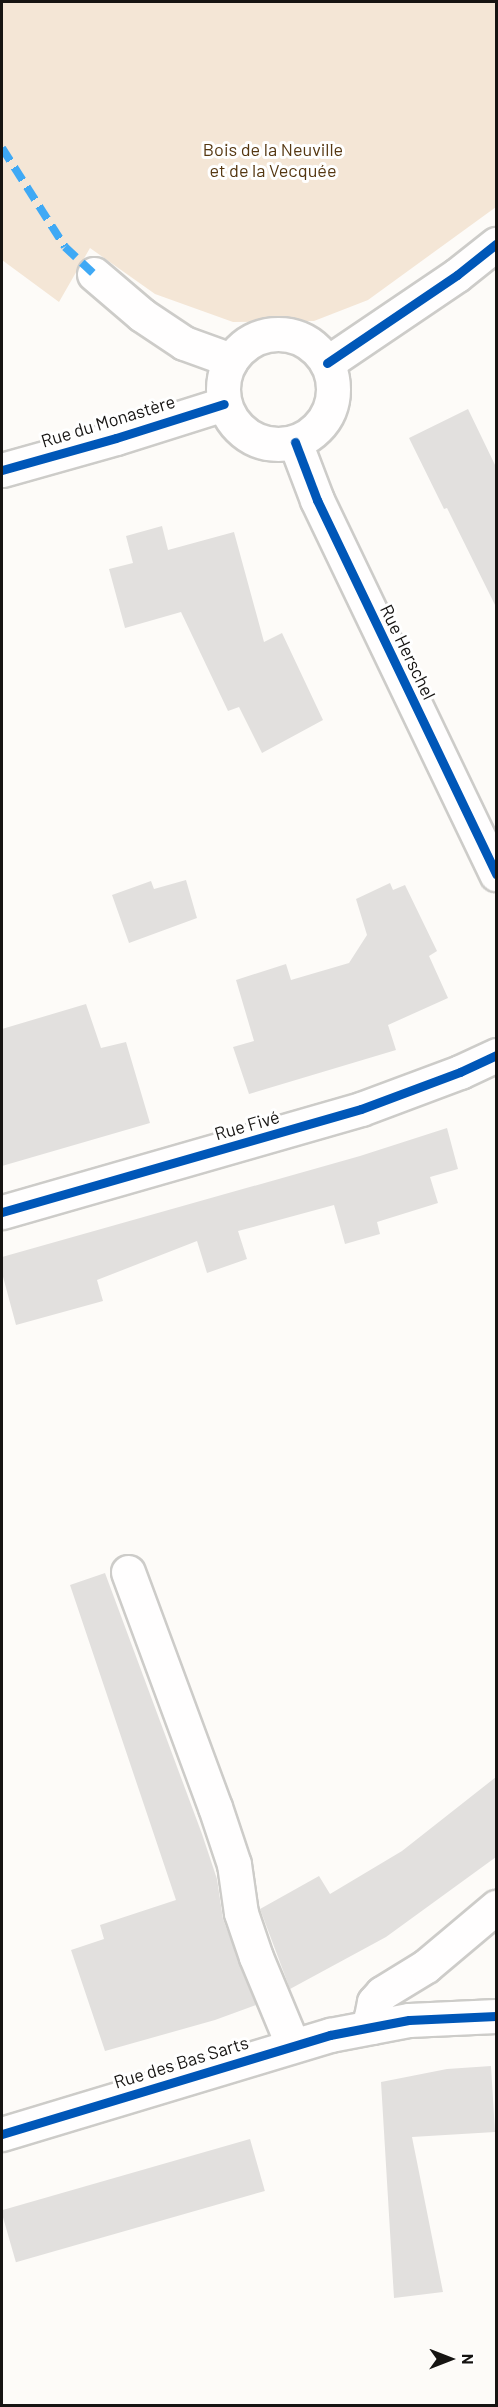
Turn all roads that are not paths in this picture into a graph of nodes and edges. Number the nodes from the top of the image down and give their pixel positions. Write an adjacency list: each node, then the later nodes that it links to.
1 (496, 244): 4 (street)
2 (94, 274): 3 (street)
3 (231, 360): 4 (street); 5 (street)
4 (327, 363): 6 (street)
5 (224, 404): 6 (street); 7 (street, Rue du Monastère)
6 (295, 442): 8 (street, Rue Herschel)
7 (2, 470)
8 (496, 874)
9 (496, 1054): 10 (street, Rue Fivé)
10 (2, 1212)
11 (128, 1572): 15 (street)
12 (496, 1907): 14 (street)
13 (496, 2016): 14 (street, Rue des Bas Sarts)
14 (372, 2027): 15 (street, Rue des Bas Sarts)
15 (293, 2046): 16 (street, Rue des Bas Sarts)
16 (2, 2134)

